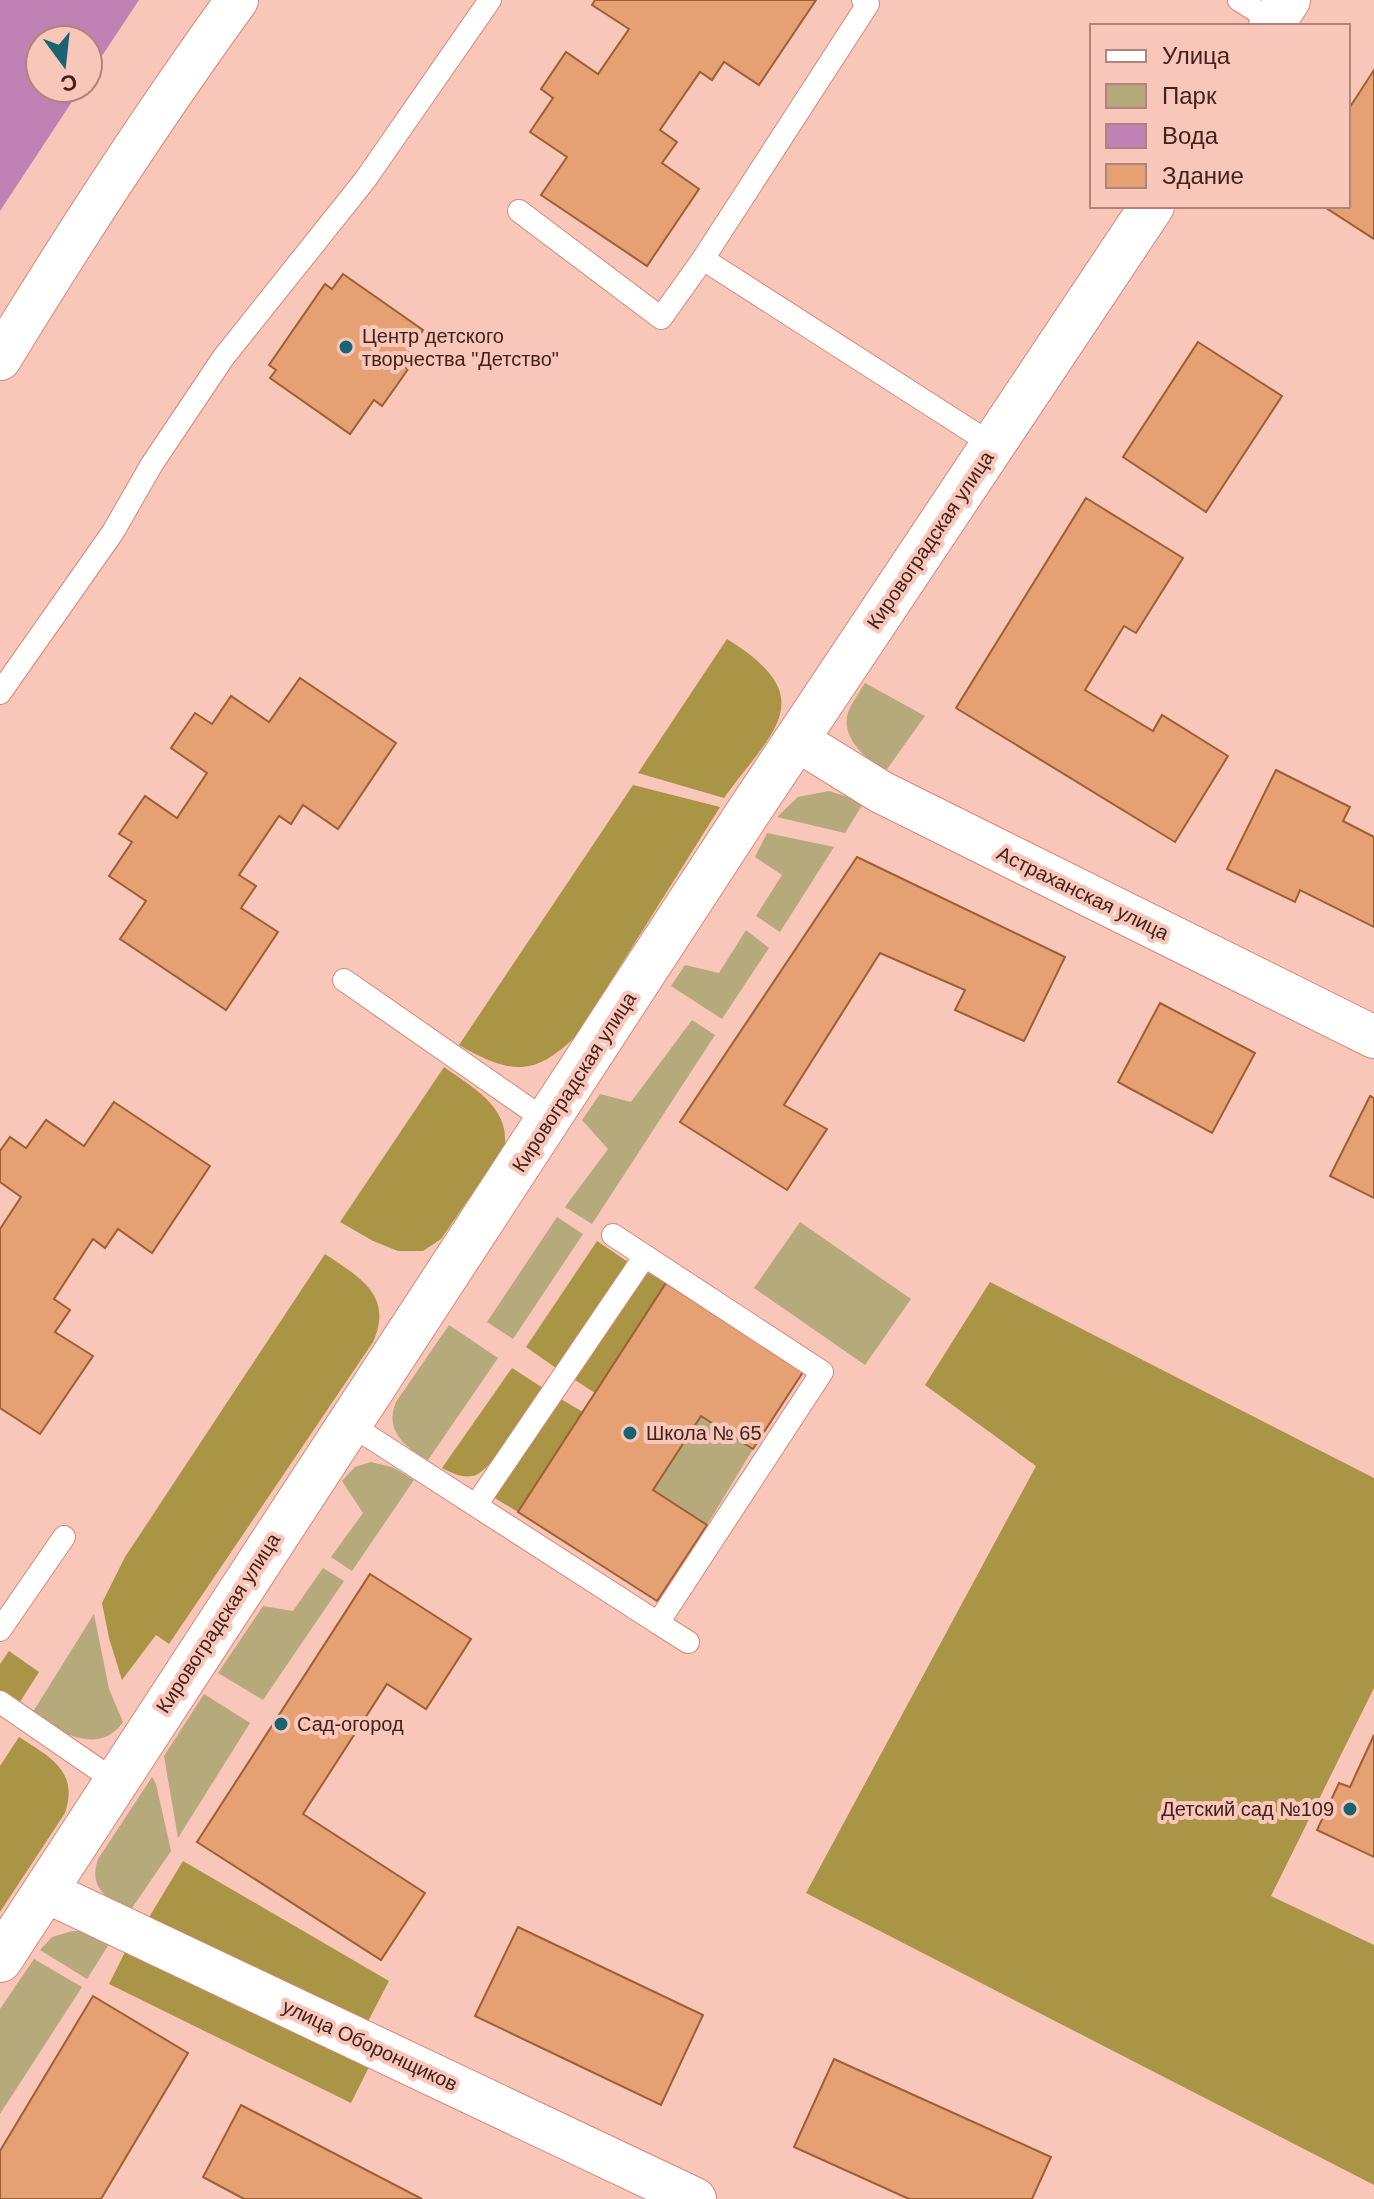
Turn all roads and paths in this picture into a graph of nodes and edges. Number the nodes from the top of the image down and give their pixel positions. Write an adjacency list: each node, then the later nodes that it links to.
1 (237, 0): 7 (street)
2 (490, 0): 9 (lane)
3 (863, 0): 6 (lane)
4 (1151, 208): 8 (street, Кировоградская улица)
5 (519, 211): 6 (lane)
6 (703, 259): 8 (lane)
7 (0, 359)
8 (993, 445): 10 (street, Кировоградская улица)
9 (0, 693)
10 (797, 740): 12 (street, Астраханская улица); 13 (street, Кировоградская улица)
11 (344, 980): 13 (lane)
12 (1374, 1037)
13 (548, 1122): 16 (street, Кировоградская улица)
14 (613, 1235): 15 (lane)
15 (645, 1256): 17 (lane); 19 (lane)
16 (348, 1423): 17 (lane); 23 (street, Кировоградская улица)
17 (476, 1505): 19 (lane)
18 (64, 1537): 20 (lane)
19 (658, 1623): 21 (lane)
20 (0, 1630)
21 (688, 1642)
22 (0, 1702): 23 (lane)
23 (115, 1781): 24 (street, Кировоградская улица)
24 (45, 1891): 25 (street, Кировоградская улица); 26 (street, улица Оборонщиков)
25 (0, 1960)
26 (695, 2199)

